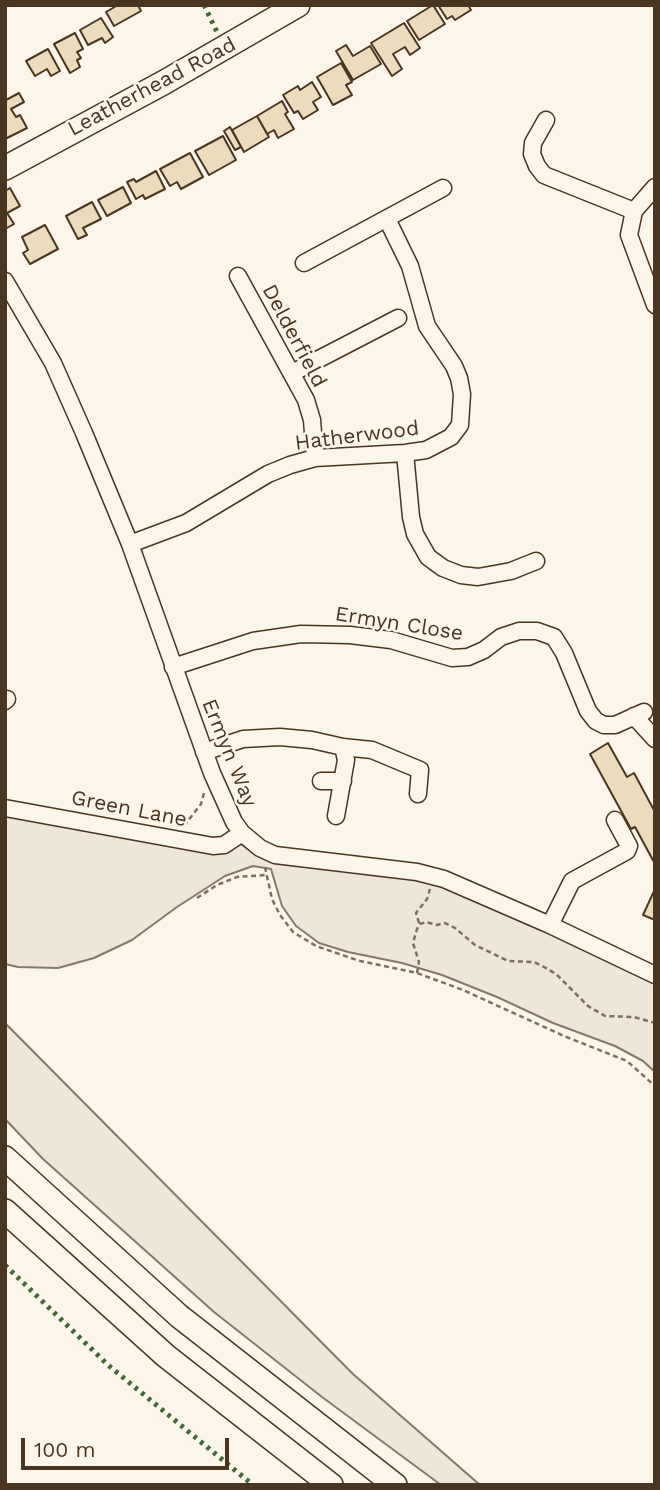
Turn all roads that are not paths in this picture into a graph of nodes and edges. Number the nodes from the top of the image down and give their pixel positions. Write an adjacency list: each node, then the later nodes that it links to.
1 (298, 5): 3 (highway, Leatherhead Road)
2 (546, 120): 6 (street)
3 (5, 168)
4 (655, 187): 6 (street)
5 (443, 188): 7 (street)
6 (634, 211): 11 (street)
7 (387, 219): 8 (street); 14 (street, Hatherwood)
8 (304, 263)
9 (239, 276): 13 (street, Delderfield)
10 (5, 281): 16 (street, Ermyn Way)
11 (655, 305)
12 (398, 318): 13 (street)
13 (292, 373): 15 (street, Delderfield)
14 (405, 453): 15 (street, Hatherwood); 17 (street)
15 (315, 458): 16 (street, Hatherwood)
16 (130, 544): 18 (street, Ermyn Way)
17 (536, 561)
18 (173, 667): 19 (street, Ermyn Close); 21 (street, Ermyn Way)
19 (655, 739)
20 (343, 747): 21 (street); 22 (street); 24 (street)
21 (204, 752): 28 (street, Ermyn Way)
22 (343, 780): 23 (street); 26 (street)
23 (321, 781)
24 (418, 794)
25 (5, 808): 28 (street, Green Lane)
26 (337, 816)
27 (615, 820): 29 (street)
28 (242, 833): 29 (street, Ermyn Way)
29 (550, 925): 30 (street, Ermyn Way)
30 (655, 975)
31 (5, 1158): 34 (highway)
32 (5, 1211): 33 (highway)
33 (331, 1485)
34 (395, 1485)

